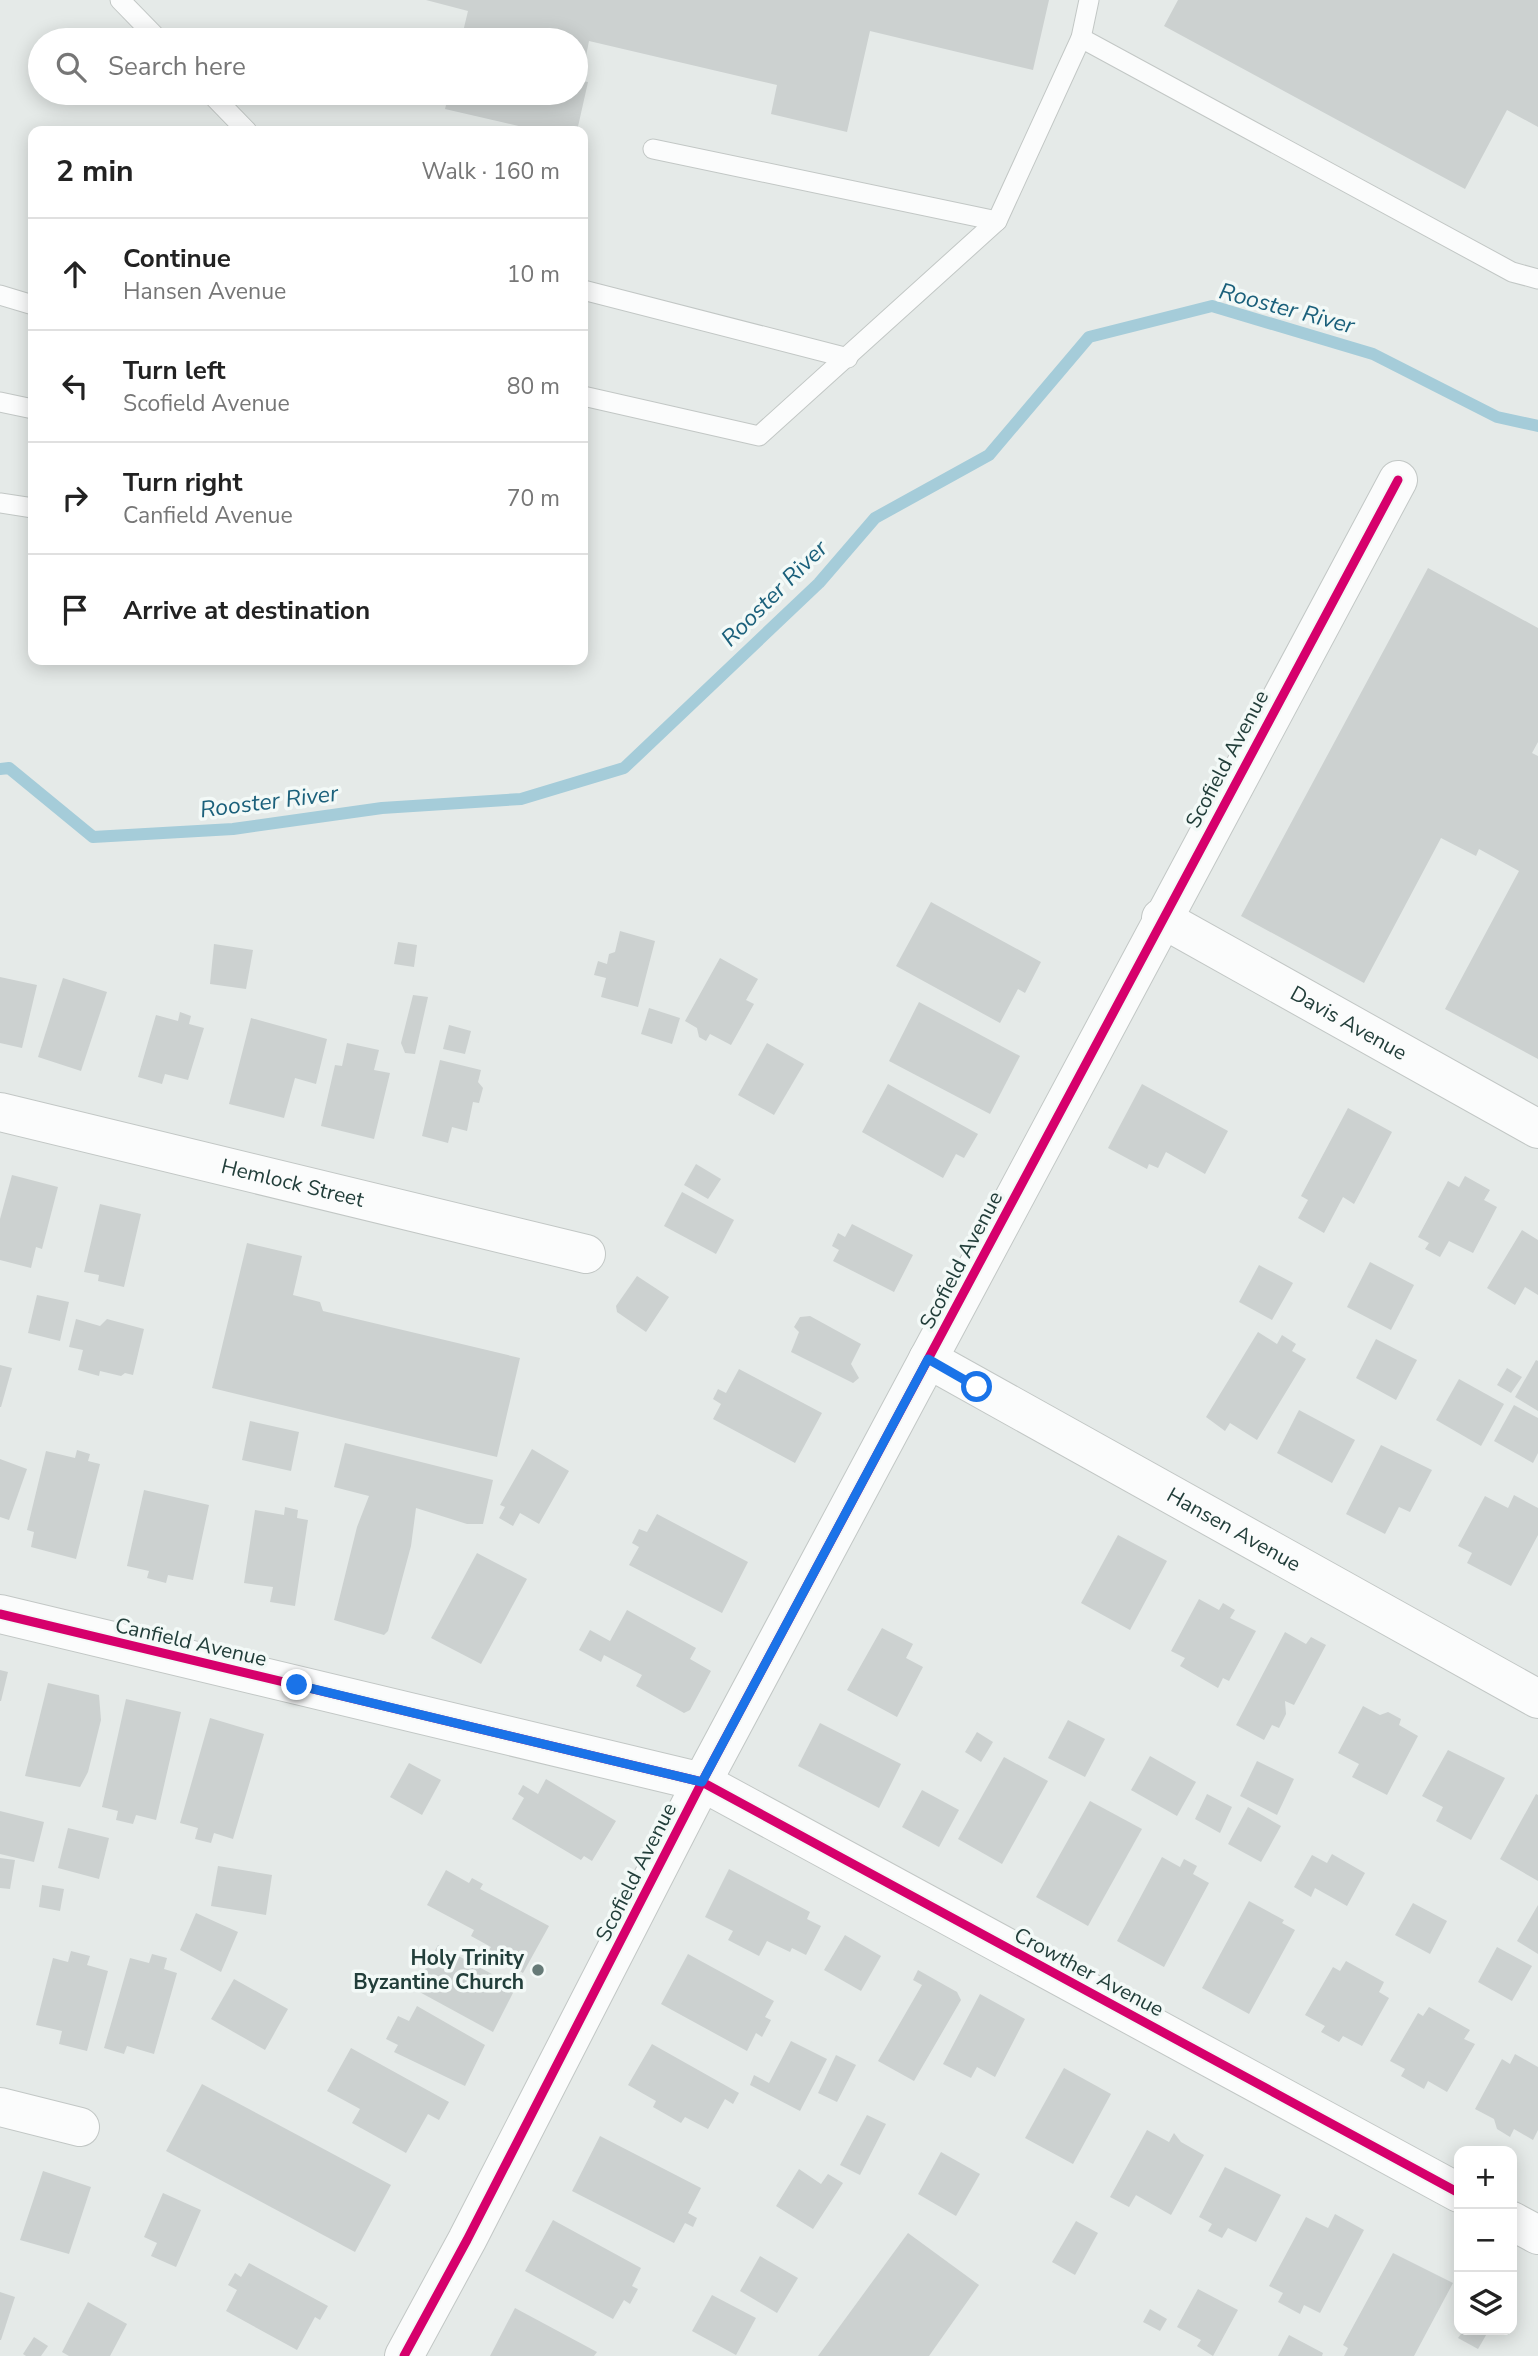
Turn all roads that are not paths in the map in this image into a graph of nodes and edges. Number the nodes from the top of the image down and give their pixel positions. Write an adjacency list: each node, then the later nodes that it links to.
1 (120, 0): 3 (lane)
2 (1090, 0): 4 (lane)
3 (147, 28)
4 (1081, 38): 8 (lane); 9 (lane)
5 (222, 105): 6 (lane)
6 (242, 126)
7 (653, 149): 8 (lane)
8 (997, 221): 13 (lane)
9 (1538, 279)
10 (588, 291): 13 (lane)
11 (0, 295): 12 (lane)
12 (28, 303)
13 (848, 358): 14 (lane)
14 (588, 397)
15 (0, 402): 16 (lane)
16 (28, 408)
17 (1398, 480): 20 (street, Scofield Avenue)
18 (0, 503): 19 (lane)
19 (28, 507)
20 (1161, 918): 22 (street, Davis Avenue); 24 (street, Scofield Avenue)
21 (0, 1112): 23 (street, Hemlock Street)
22 (1538, 1129)
23 (586, 1254)
24 (928, 1359): 26 (street, Hansen Avenue); 27 (street, Scofield Avenue)
25 (0, 1614): 27 (street, Canfield Avenue)
26 (1538, 1699)
27 (702, 1782): 30 (street, Crowther Avenue); 33 (street, Scofield Avenue)
28 (0, 2107): 29 (street)
29 (80, 2127)
30 (1454, 2190)
31 (1517, 2224): 32 (street)
32 (1538, 2235)
33 (404, 2356)

